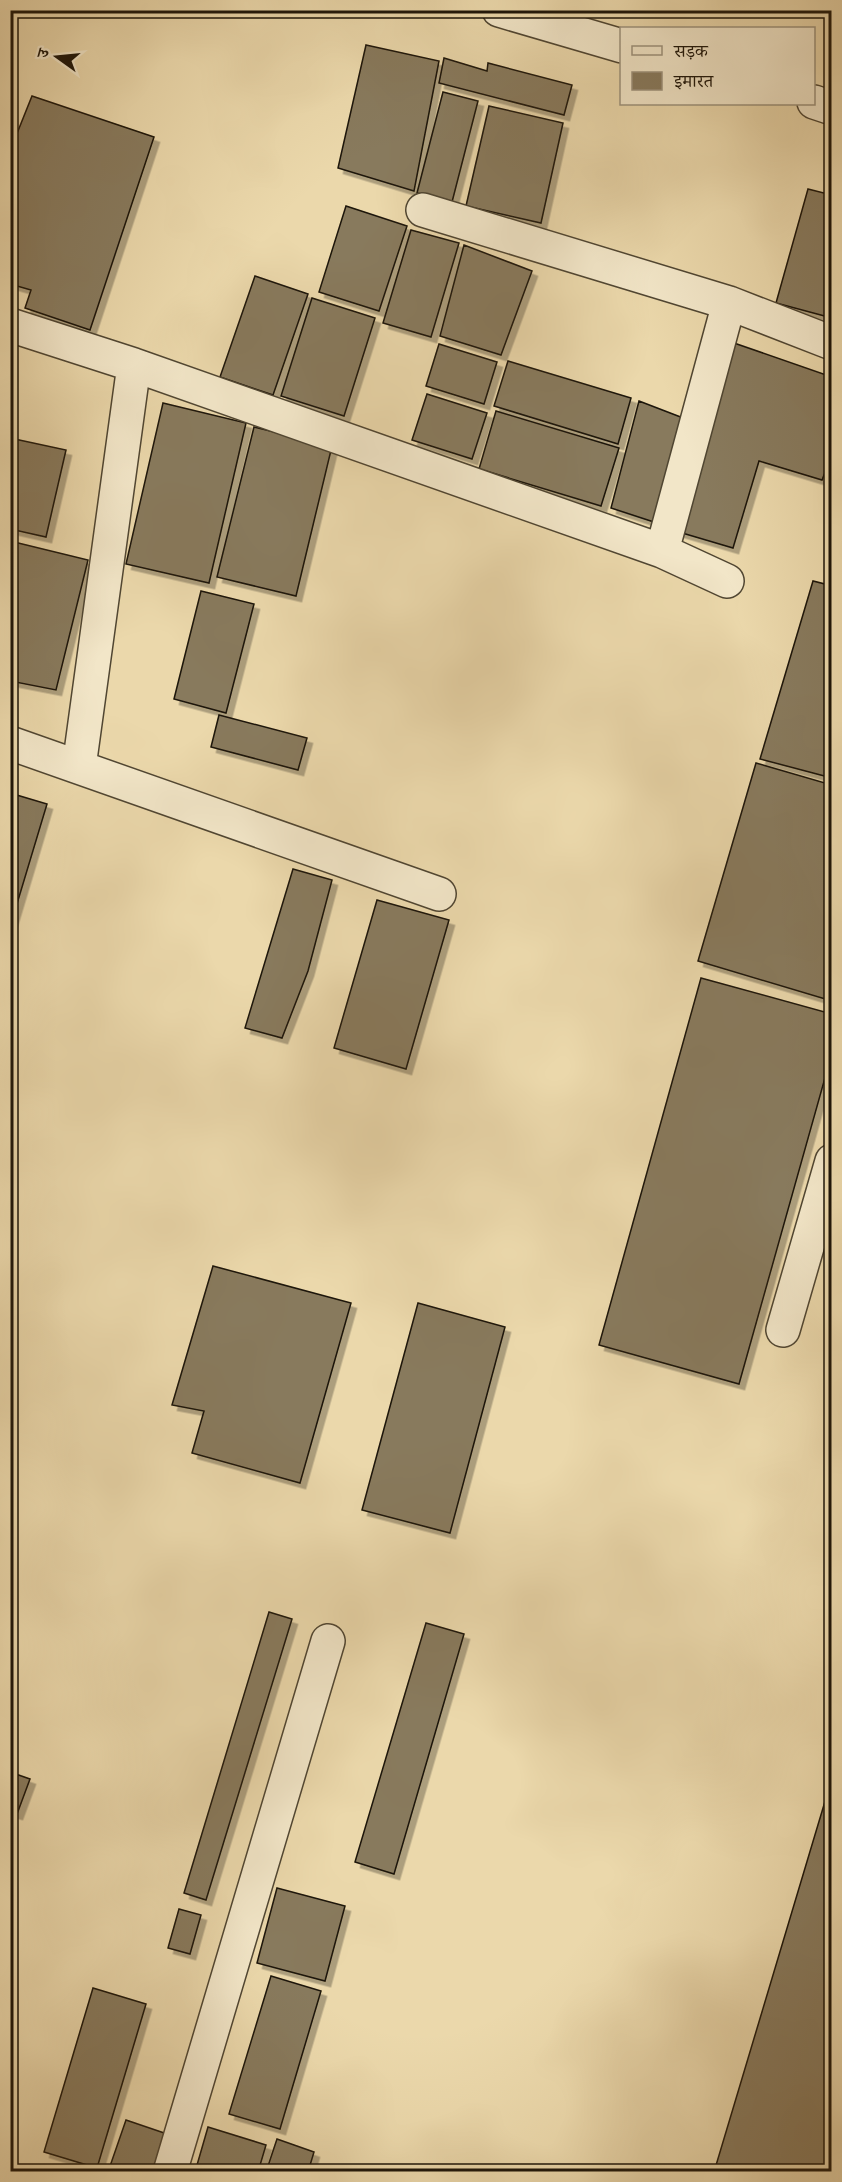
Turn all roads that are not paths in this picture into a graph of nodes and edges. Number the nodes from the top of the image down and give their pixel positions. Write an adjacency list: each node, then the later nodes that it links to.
1 (499, 10): 2 (street)
2 (620, 46)
3 (815, 103): 4 (street)
4 (831, 108)
5 (423, 210): 6 (street)
6 (729, 303): 8 (street); 10 (street)
7 (10, 325): 9 (street)
8 (831, 343)
9 (134, 365): 10 (street); 13 (street)
10 (662, 551): 11 (street)
11 (728, 581)
12 (10, 743): 13 (street)
13 (79, 767): 14 (street)
14 (439, 894)
15 (831, 1161): 16 (street)
16 (783, 1330)
17 (328, 1641): 18 (street)
18 (170, 2172)

